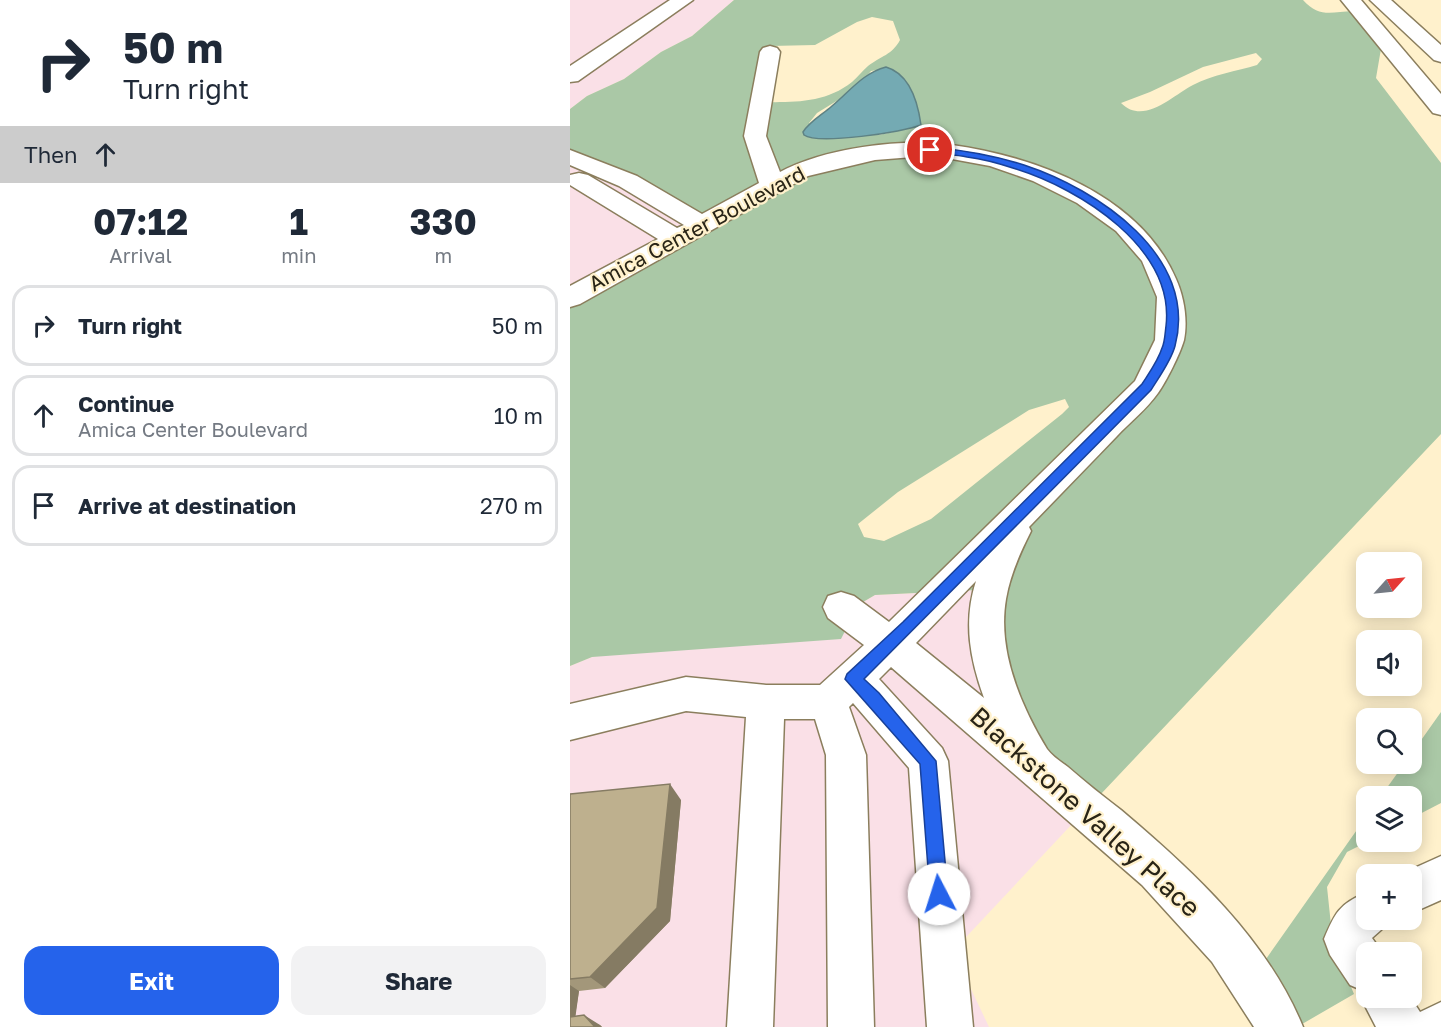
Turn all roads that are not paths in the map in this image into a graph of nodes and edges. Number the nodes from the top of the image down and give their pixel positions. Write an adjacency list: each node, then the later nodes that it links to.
1 (683, 0): 6 (main road)
2 (1351, 0): 7 (main road)
3 (1380, 0): 5 (main road)
4 (770, 52): 10 (main road)
5 (1441, 56)
6 (570, 76)
7 (1441, 108)
8 (570, 157): 9 (main road)
9 (581, 180): 11 (main road); 12 (main road)
10 (772, 185): 11 (main road, Amica Center Boulevard); 14 (main road, Amica Center Boulevard)
11 (702, 225): 12 (main road, Amica Center Boulevard)
12 (677, 239): 13 (main road, Amica Center Boulevard)
13 (570, 298)
14 (1027, 508): 16 (main road, Amica Center Boulevard); 20 (main road)
15 (841, 607): 16 (main road, Blackstone Valley Place)
16 (891, 644): 17 (main road, Amica Center Boulevard); 20 (main road, Blackstone Valley Place)
17 (841, 691): 18 (main road); 28 (main road); 29 (main road)
18 (766, 702): 19 (main road); 27 (main road)
19 (570, 722)
20 (1037, 767): 30 (main road, Blackstone Valley Place)
21 (1441, 877): 22 (main road)
22 (1422, 887)
23 (1356, 924): 24 (main road)
24 (1356, 954)
25 (1391, 1008): 31 (main road)
26 (1441, 1024): 32 (main road)
27 (750, 1027)
28 (851, 1027)
29 (950, 1027)
30 (1280, 1027)
31 (1403, 1027)
32 (1437, 1027)

